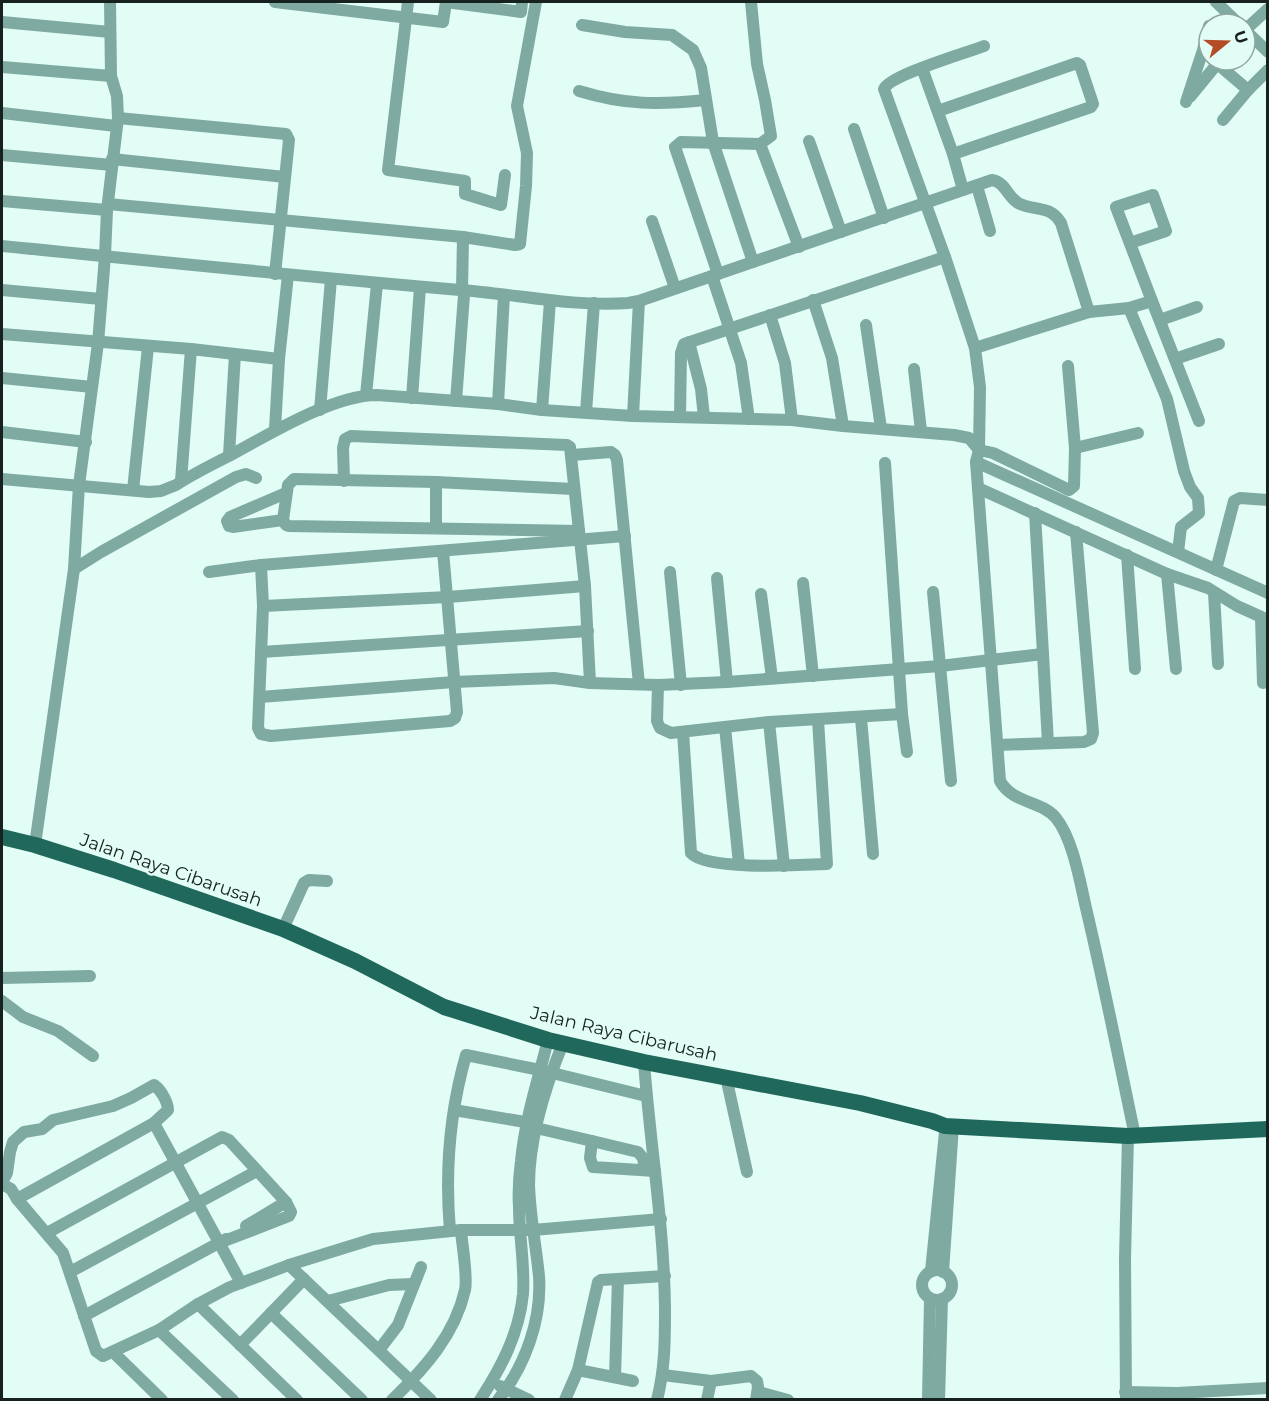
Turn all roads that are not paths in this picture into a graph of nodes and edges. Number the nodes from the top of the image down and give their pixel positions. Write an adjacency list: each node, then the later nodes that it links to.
1 (110, 2): 15 (street)
2 (275, 2): 3 (street)
3 (291, 2): 10 (street)
4 (408, 2): 12 (street)
5 (446, 2): 9 (street); 12 (street)
6 (522, 2): 9 (street)
7 (536, 2): 50 (street)
8 (751, 2): 34 (street)
9 (484, 4)
10 (329, 5): 11 (street)
11 (367, 7): 12 (street)
12 (407, 17): 38 (street)
13 (2, 22): 15 (street)
14 (582, 25): 26 (street)
15 (111, 32): 23 (street)
16 (1257, 41): 18 (street)
17 (984, 46): 20 (street)
18 (1268, 52)
19 (2, 67): 23 (street)
20 (922, 68): 27 (street); 43 (street)
21 (1268, 70): 24 (street)
22 (1227, 72): 24 (street)
23 (111, 76): 30 (street)
24 (1248, 90): 29 (street)
25 (579, 91): 26 (street)
26 (706, 100): 33 (street)
27 (938, 111): 35 (street); 35 (street)
28 (2, 113): 30 (street)
29 (1223, 120)
30 (117, 122): 37 (street); 39 (street)
31 (854, 129): 45 (street)
32 (809, 141): 49 (street)
33 (713, 142): 34 (street); 56 (street); 59 (street)
34 (760, 144): 53 (street)
35 (953, 154): 41 (street)
36 (2, 155): 37 (street)
37 (112, 162): 39 (street); 44 (street)
38 (505, 175)
39 (285, 177): 46 (street)
40 (977, 186): 41 (street); 48 (street); 75 (street)
41 (963, 190): 43 (street)
42 (2, 201): 44 (street)
43 (925, 203): 45 (street); 55 (street)
44 (108, 207): 46 (street); 54 (street)
45 (884, 218): 49 (street)
46 (282, 220): 50 (street); 57 (street)
47 (652, 221): 63 (street)
48 (990, 231)
49 (841, 232): 53 (street)
50 (463, 237): 65 (street)
51 (1130, 243): 51 (street); 71 (street)
52 (2, 246): 54 (street)
53 (798, 247): 56 (street)
54 (105, 256): 57 (street); 67 (street)
55 (945, 257): 68 (street); 85 (street)
56 (753, 262): 59 (street)
57 (275, 274): 58 (street)
58 (288, 275): 60 (street); 88 (street)
59 (715, 275): 63 (street); 79 (street)
60 (331, 279): 61 (street); 98 (street)
61 (377, 284): 62 (street); 94 (street)
62 (420, 287): 65 (street); 95 (street)
63 (675, 288): 70 (street)
64 (2, 290): 67 (street)
65 (462, 290): 66 (street); 96 (street)
66 (504, 295): 69 (street); 97 (street)
67 (101, 299): 82 (street)
68 (813, 300): 76 (street); 107 (street)
69 (550, 301): 72 (street); 99 (street)
70 (639, 301): 72 (street); 101 (street)
71 (1152, 301): 74 (street); 77 (street)
72 (594, 303): 100 (street)
73 (1197, 307): 77 (street)
74 (1129, 308): 75 (street); 137 (street)
75 (1089, 312): 85 (street)
76 (770, 315): 79 (street); 105 (street)
77 (1160, 320): 89 (street)
78 (866, 325): 108 (street)
79 (728, 328): 81 (street); 104 (street)
80 (2, 334): 82 (street)
81 (689, 342): 102 (street); 103 (street)
82 (98, 343): 84 (street); 93 (street)
83 (1219, 344): 89 (street)
84 (148, 347): 86 (street); 127 (street)
85 (975, 348): 117 (street)
86 (191, 349): 87 (street); 121 (street)
87 (235, 354): 88 (street); 116 (street)
88 (279, 359): 109 (street)
89 (1175, 359): 106 (street)
90 (1068, 366): 114 (street)
91 (914, 369): 110 (street)
92 (2, 378): 93 (street)
93 (92, 387): 113 (street)
94 (366, 395): 95 (street); 98 (street)
95 (412, 398): 96 (street)
96 (456, 401): 97 (street)
97 (498, 404): 99 (street)
98 (320, 410): 109 (street)
99 (542, 410): 100 (street)
100 (585, 412): 101 (street)
101 (633, 416): 102 (street)
102 (680, 417): 103 (street)
103 (704, 417): 104 (street)
104 (749, 419): 105 (street)
105 (792, 420): 107 (street)
106 (1199, 421)
107 (843, 426): 108 (street)
108 (881, 428): 110 (street)
109 (275, 429): 116 (street)
110 (921, 431): 117 (street)
111 (2, 432): 113 (street)
112 (1138, 433): 114 (street)
113 (86, 442): 124 (street)
114 (1075, 448): 117 (street)
115 (572, 455): 122 (street); 126 (street); 135 (street)
116 (229, 456): 121 (street)
117 (977, 456): 125 (street); 137 (street)
118 (885, 463): 162 (street)
119 (256, 478): 140 (street)
120 (2, 480): 124 (street)
121 (181, 481): 127 (street)
122 (344, 481): 123 (street); 128 (street)
123 (436, 482): 126 (street); 132 (street)
124 (79, 485): 127 (street); 140 (street)
125 (978, 488): 130 (street); 159 (street)
126 (574, 489): 134 (street)
127 (133, 490)
128 (286, 493): 131 (street); 131 (street)
129 (1268, 500): 141 (street)
130 (1035, 513): 133 (street); 158 (street)
131 (283, 520): 132 (street)
132 (436, 528): 134 (street)
133 (1076, 532): 138 (street); 181 (street)
134 (579, 536): 135 (street); 136 (street); 147 (street)
135 (625, 536): 171 (street)
136 (443, 551): 139 (street); 152 (street)
137 (1178, 552): 141 (street)
138 (1127, 555): 144 (street); 163 (street)
139 (261, 565): 142 (street); 153 (street)
140 (74, 568): 186 (street)
141 (1216, 570): 150 (street)
142 (209, 572)
143 (670, 572): 173 (street)
144 (1167, 574): 149 (street); 164 (street)
145 (717, 578): 168 (street)
146 (803, 584): 165 (street)
147 (585, 586): 152 (street); 155 (street)
148 (933, 592): 161 (street)
149 (1214, 593): 154 (street); 160 (street)
150 (1268, 593)
151 (761, 594): 166 (street)
152 (448, 597): 153 (street); 156 (street)
153 (263, 606): 157 (street)
154 (1264, 619): 170 (street)
155 (588, 631): 156 (street); 169 (street)
156 (451, 639): 157 (street); 167 (street)
157 (261, 652): 174 (street)
158 (1043, 654): 159 (street); 181 (street)
159 (991, 661): 161 (street); 182 (street)
160 (1218, 664)
161 (940, 666): 162 (street); 184 (street)
162 (899, 669): 165 (street); 175 (street)
163 (1135, 669)
164 (1176, 669)
165 (813, 675): 166 (street)
166 (772, 678): 168 (street)
167 (454, 682): 169 (street); 174 (street); 174 (street)
168 (727, 682): 173 (street)
169 (590, 683): 171 (street)
170 (1263, 683)
171 (639, 684): 172 (street)
172 (658, 685): 173 (street); 180 (street)
173 (681, 685)
174 (260, 697)
175 (902, 714): 176 (street); 183 (street)
176 (861, 718): 177 (street); 187 (street)
177 (818, 720): 178 (street); 189 (street)
178 (769, 722): 179 (street); 189 (street)
179 (725, 727): 180 (street); 188 (street)
180 (683, 732): 188 (street)
181 (1048, 743): 182 (street)
182 (998, 745): 206 (street)
183 (907, 752)
184 (951, 781)
185 (2, 837): 186 (main road, Jalan Raya Cibarusah)
186 (35, 844): 191 (main road, Jalan Raya Cibarusah)
187 (873, 854)
188 (739, 864): 189 (street)
189 (784, 866)
190 (327, 881): 191 (street)
191 (282, 929): 195 (main road, Jalan Raya Cibarusah)
192 (90, 976): 193 (street)
193 (2, 978)
194 (2, 1001): 196 (street)
195 (555, 1041): 197 (main road, Jalan Raya Cibarusah); 198 (street)
196 (93, 1056)
197 (644, 1062): 199 (main road, Jalan Raya Cibarusah); 200 (street)
198 (546, 1071): 200 (street); 201 (street); 203 (street)
199 (726, 1077): 204 (main road, Jalan Raya Cibarusah); 211 (street)
200 (646, 1096): 209 (street)
201 (454, 1110): 203 (street); 217 (street)
202 (154, 1123): 208 (street); 212 (street); 213 (street)
203 (531, 1125): 207 (street); 216 (street)
204 (949, 1126): 206 (main road, Jalan Raya Cibarusah); 222 (street)
205 (1268, 1128): 206 (main road, Jalan Raya Cibarusah)
206 (1131, 1136): 249 (street)
207 (592, 1141): 209 (street); 209 (street)
208 (175, 1162): 210 (street); 214 (street); 218 (street)
209 (650, 1170): 215 (street)
210 (257, 1171): 214 (street); 219 (street)
211 (747, 1172)
212 (2, 1183): 213 (street)
213 (17, 1199): 218 (street)
214 (196, 1203): 219 (street); 223 (street)
215 (661, 1219): 216 (street); 224 (street)
216 (527, 1230): 217 (street); 244 (street); 246 (street)
217 (455, 1231): 220 (street); 241 (street)
218 (47, 1233): 223 (street)
219 (219, 1243): 227 (street); 233 (street)
220 (290, 1265): 225 (street); 227 (street)
221 (421, 1267): 228 (street)
222 (937, 1271): 229 (street); 229 (street)
223 (70, 1272): 233 (street)
224 (665, 1276): 226 (street); 239 (street)
225 (304, 1279): 230 (street); 232 (street)
226 (618, 1279): 238 (street); 240 (street)
227 (241, 1283): 231 (street)
228 (413, 1284): 230 (street); 236 (street)
229 (936, 1299): 264 (street); 265 (street)
230 (328, 1301): 236 (street)
231 (198, 1304): 234 (street); 235 (street)
232 (271, 1314): 235 (street); 254 (street)
233 (84, 1316): 237 (street)
234 (159, 1330): 237 (street); 252 (street)
235 (240, 1345): 253 (street)
236 (380, 1350): 241 (street)
237 (113, 1352): 251 (street)
238 (578, 1370): 240 (street); 260 (street)
239 (663, 1375): 243 (street); 261 (street)
240 (615, 1377): 242 (street)
241 (412, 1380): 255 (street); 256 (street)
242 (633, 1381)
243 (711, 1381): 248 (street); 262 (street)
244 (492, 1382): 246 (street); 257 (street)
245 (1267, 1388): 247 (street); 266 (street)
246 (506, 1389): 258 (street); 259 (street)
247 (1220, 1395): 250 (street)
248 (757, 1396): 263 (street)
249 (1125, 1396): 250 (street)
250 (1177, 1396)
251 (162, 1400)
252 (233, 1400)
253 (297, 1400)
254 (362, 1400)
255 (392, 1400)
256 (431, 1400)
257 (480, 1400)
258 (498, 1400)
259 (529, 1400)
260 (565, 1400)
261 (657, 1400)
262 (707, 1400)
263 (788, 1400)
264 (928, 1400)
265 (939, 1400)
266 (1266, 1400)

